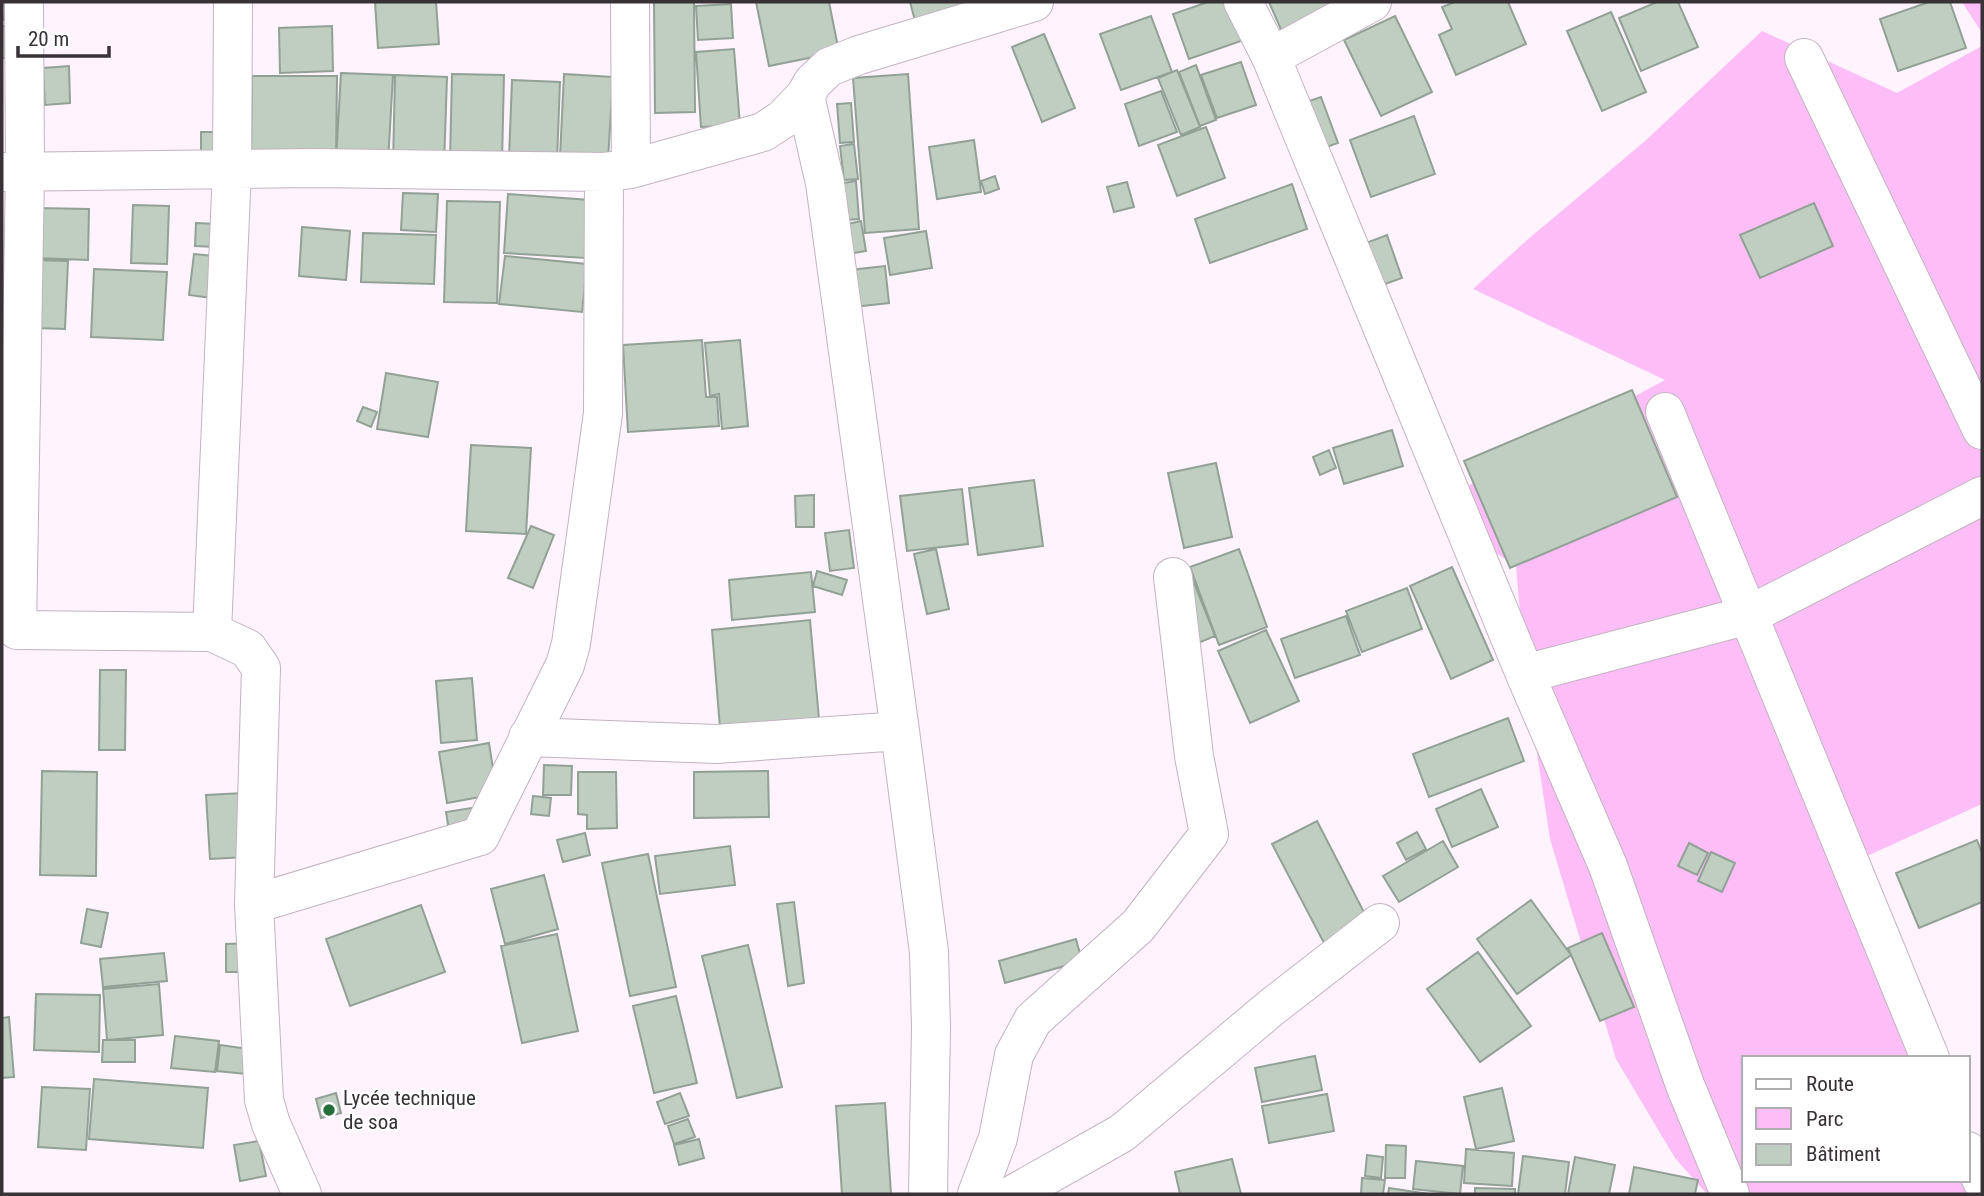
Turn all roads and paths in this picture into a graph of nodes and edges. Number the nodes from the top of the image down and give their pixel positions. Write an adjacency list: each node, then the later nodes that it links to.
1 (24, 2): 12 (street)
2 (233, 2): 10 (street)
3 (630, 2): 11 (street)
4 (1034, 2): 9 (street)
5 (1242, 2): 7 (street)
6 (1372, 2): 7 (street)
7 (1271, 57): 19 (street)
8 (1804, 58): 14 (street)
9 (806, 96): 11 (street); 20 (street)
10 (233, 170): 11 (street); 12 (street); 18 (street)
11 (618, 171): 21 (street)
12 (13, 172): 18 (street)
13 (1665, 412): 17 (street)
14 (1982, 430)
15 (1982, 496): 17 (street)
16 (1174, 577): 29 (street)
17 (1749, 615): 19 (street); 24 (street)
18 (212, 632): 22 (street)
19 (1525, 674): 31 (street)
20 (900, 731): 21 (street); 28 (street)
21 (528, 737): 22 (street)
22 (254, 904): 27 (street)
23 (1380, 923): 30 (street)
24 (1929, 1056)
25 (1970, 1155): 26 (street)
26 (1982, 1181)
27 (302, 1194)
28 (928, 1194)
29 (977, 1194)
30 (1014, 1194)
31 (1730, 1194)

